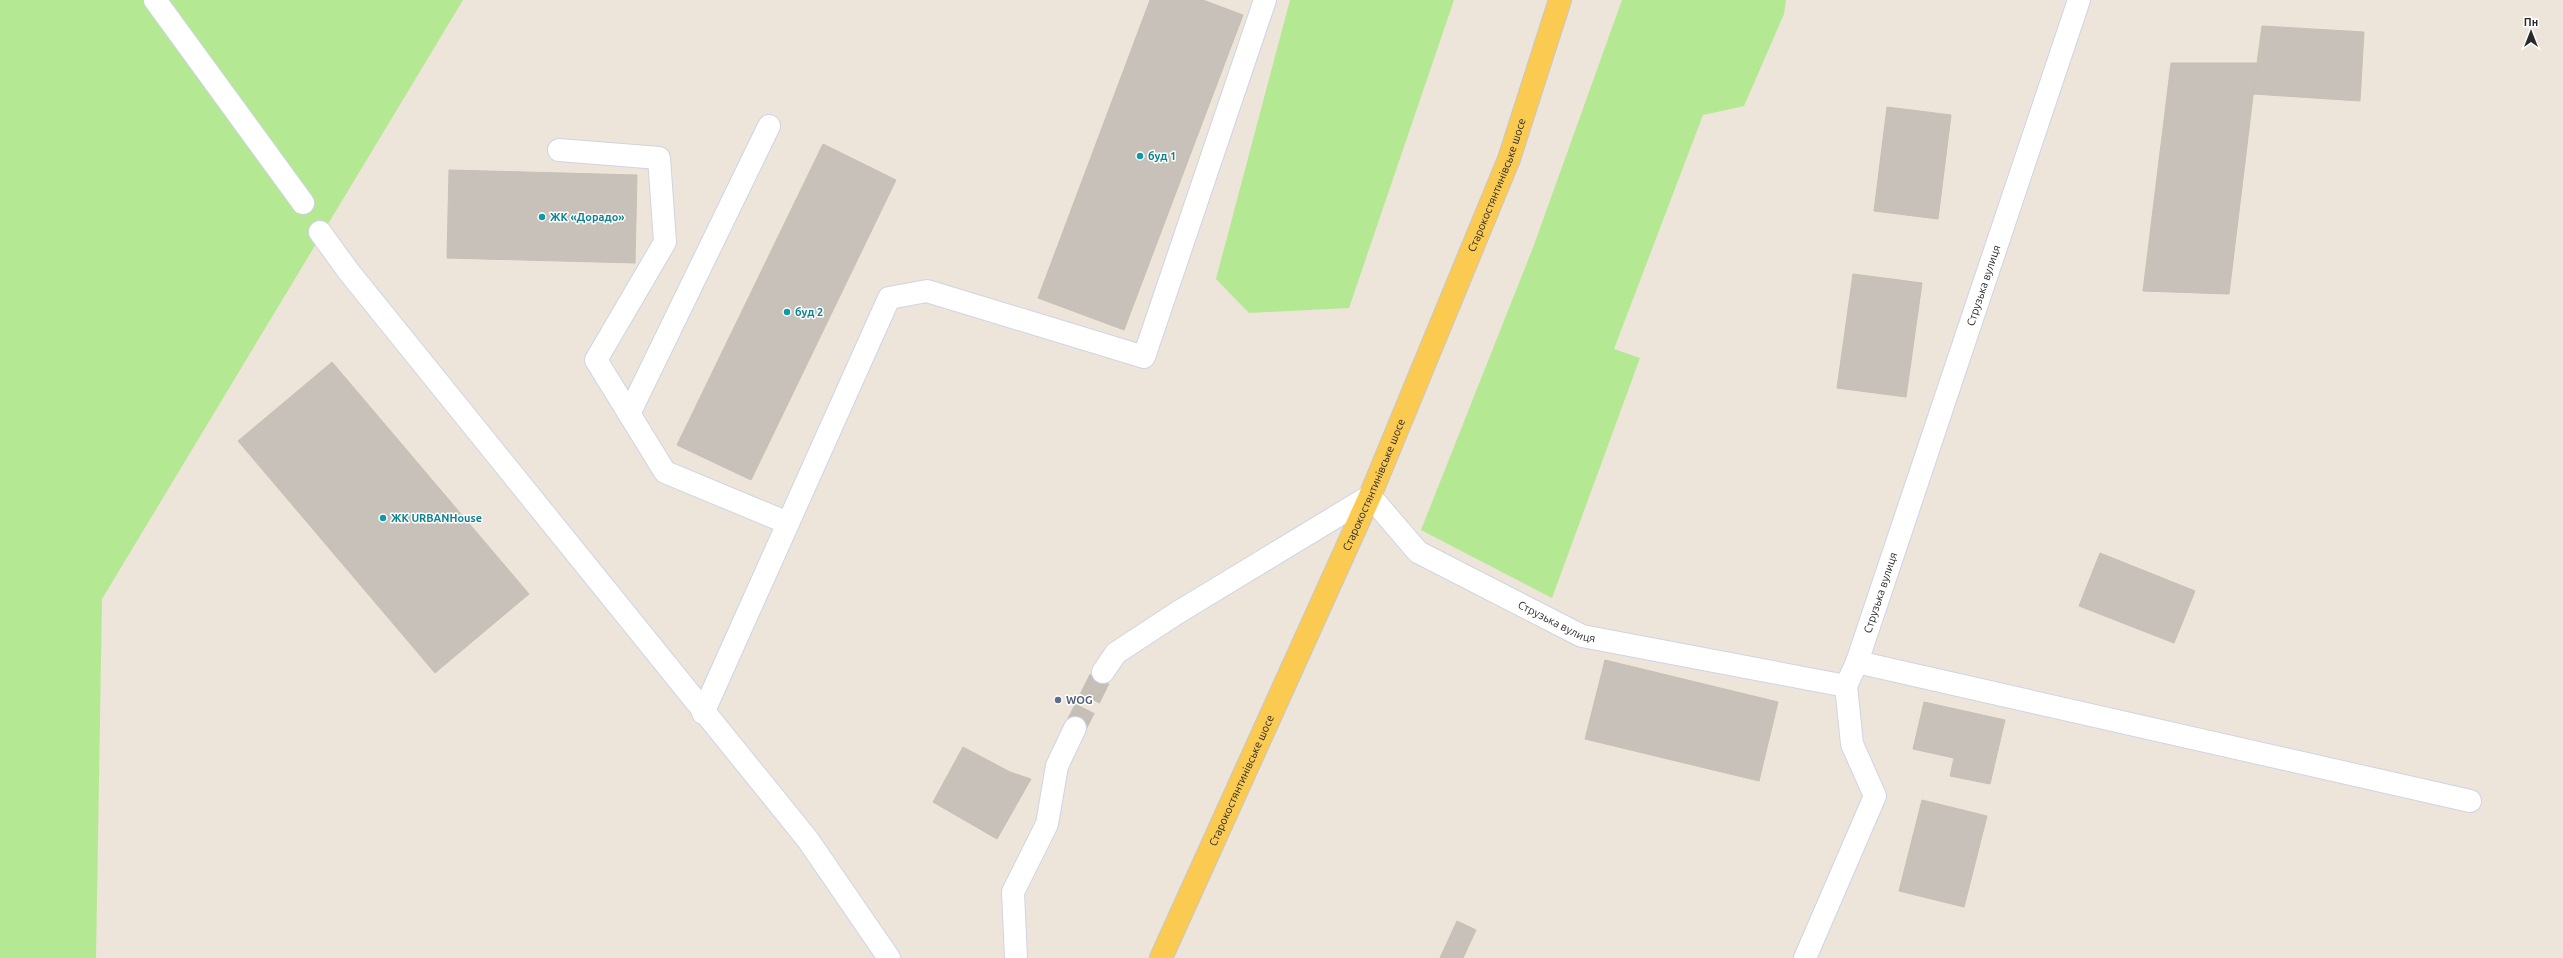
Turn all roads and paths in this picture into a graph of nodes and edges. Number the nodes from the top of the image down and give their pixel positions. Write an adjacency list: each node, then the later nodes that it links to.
1 (156, 0): 7 (street)
2 (1265, 0): 11 (street)
3 (1560, 0): 10 (main road, Старокостянтинівське шосе)
4 (2079, 0): 12 (street, Струзька вулиця)
5 (769, 126): 9 (street)
6 (559, 150): 9 (street)
7 (303, 203)
8 (320, 232): 15 (street)
9 (629, 414): 11 (street)
10 (1370, 496): 13 (street); 14 (street, Струзька вулиця); 20 (main road, Старокостянтинівське шосе)
11 (788, 523): 15 (street)
12 (1857, 662): 14 (street, Струзька вулиця); 17 (street)
13 (1103, 672)
14 (1846, 686): 21 (street)
15 (703, 713): 18 (street)
16 (1075, 728): 19 (street)
17 (2470, 801)
18 (889, 958)
19 (1016, 958)
20 (1161, 958)
21 (1805, 958)

